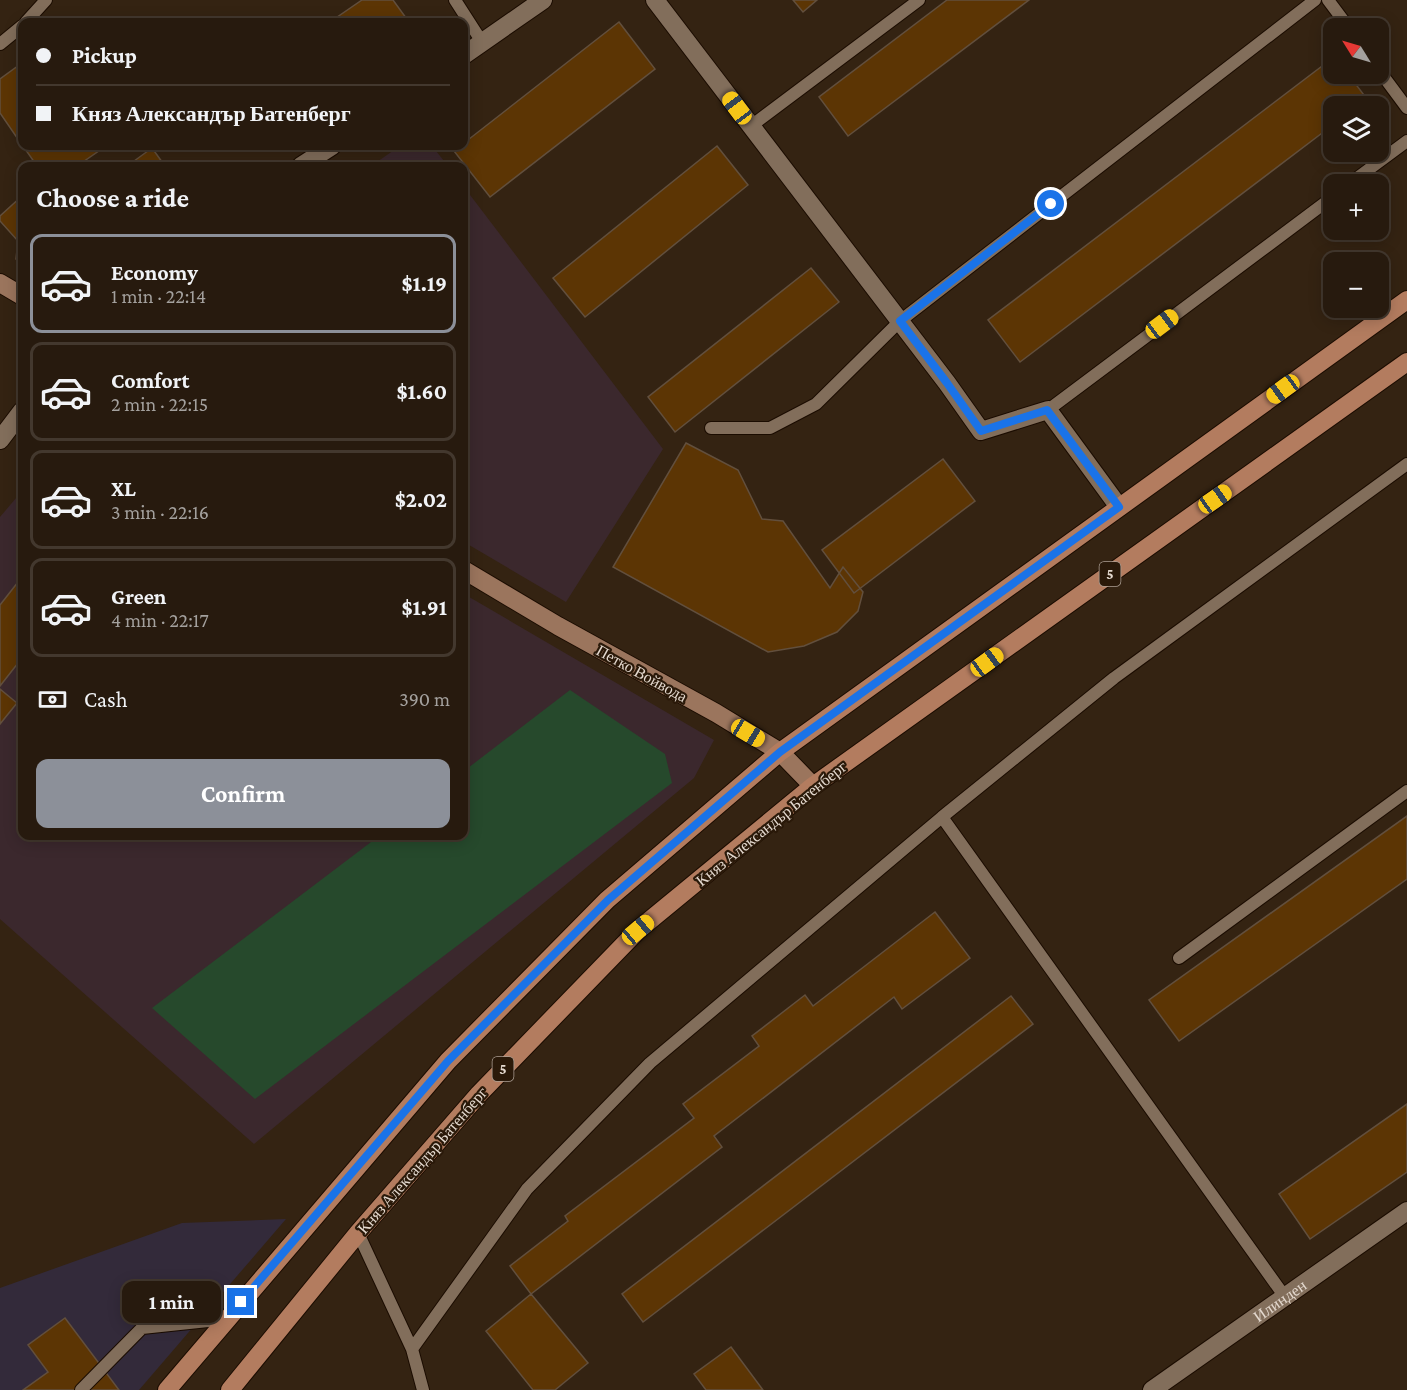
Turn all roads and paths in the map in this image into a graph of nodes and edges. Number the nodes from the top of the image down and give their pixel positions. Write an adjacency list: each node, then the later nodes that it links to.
1 (46, 0): 8 (lane)
2 (455, 0): 9 (lane)
3 (543, 0): 13 (street)
4 (655, 0): 18 (street)
5 (919, 0): 18 (lane)
6 (1315, 0): 27 (lane)
7 (1328, 0): 10 (lane)
8 (30, 18)
9 (467, 18)
10 (1341, 18)
11 (468, 20): 13 (lane)
12 (18, 29): 14 (lane)
13 (482, 42): 15 (street)
14 (0, 44)
15 (468, 52)
16 (1389, 84): 17 (lane)
17 (1407, 108)
18 (751, 126): 27 (street)
19 (1407, 141): 22 (lane)
20 (326, 150): 21 (street)
21 (307, 162)
22 (1362, 174)
23 (1323, 204): 29 (lane)
24 (0, 283): 25 (street)
25 (18, 294)
26 (1407, 300): 34 (main road)
27 (900, 321): 29 (street); 31 (lane)
28 (1407, 362): 37 (main road, Княз Александър Батенберг / 5)
29 (1047, 410): 34 (street)
30 (18, 416): 32 (street)
31 (711, 428)
32 (0, 440)
33 (1407, 464): 39 (lane)
34 (1119, 507): 36 (main road)
35 (468, 572): 36 (street, Петко Войвода)
36 (780, 752): 37 (street, Петко Войвода); 44 (main road)
37 (813, 786): 42 (main road, Княз Александър Батенберг / 5)
38 (1407, 792): 40 (lane)
39 (942, 817): 43 (lane); 45 (lane)
40 (1179, 958)
41 (1407, 1211): 43 (street, Илинден)
42 (358, 1233): 45 (lane); 48 (main road, Княз Александър Батенберг / 5)
43 (1285, 1297): 50 (street, Илинден)
44 (227, 1319): 46 (lane); 47 (main road)
45 (412, 1348): 49 (lane)
46 (81, 1390)
47 (167, 1390)
48 (230, 1390)
49 (423, 1390)
50 (1152, 1390)

